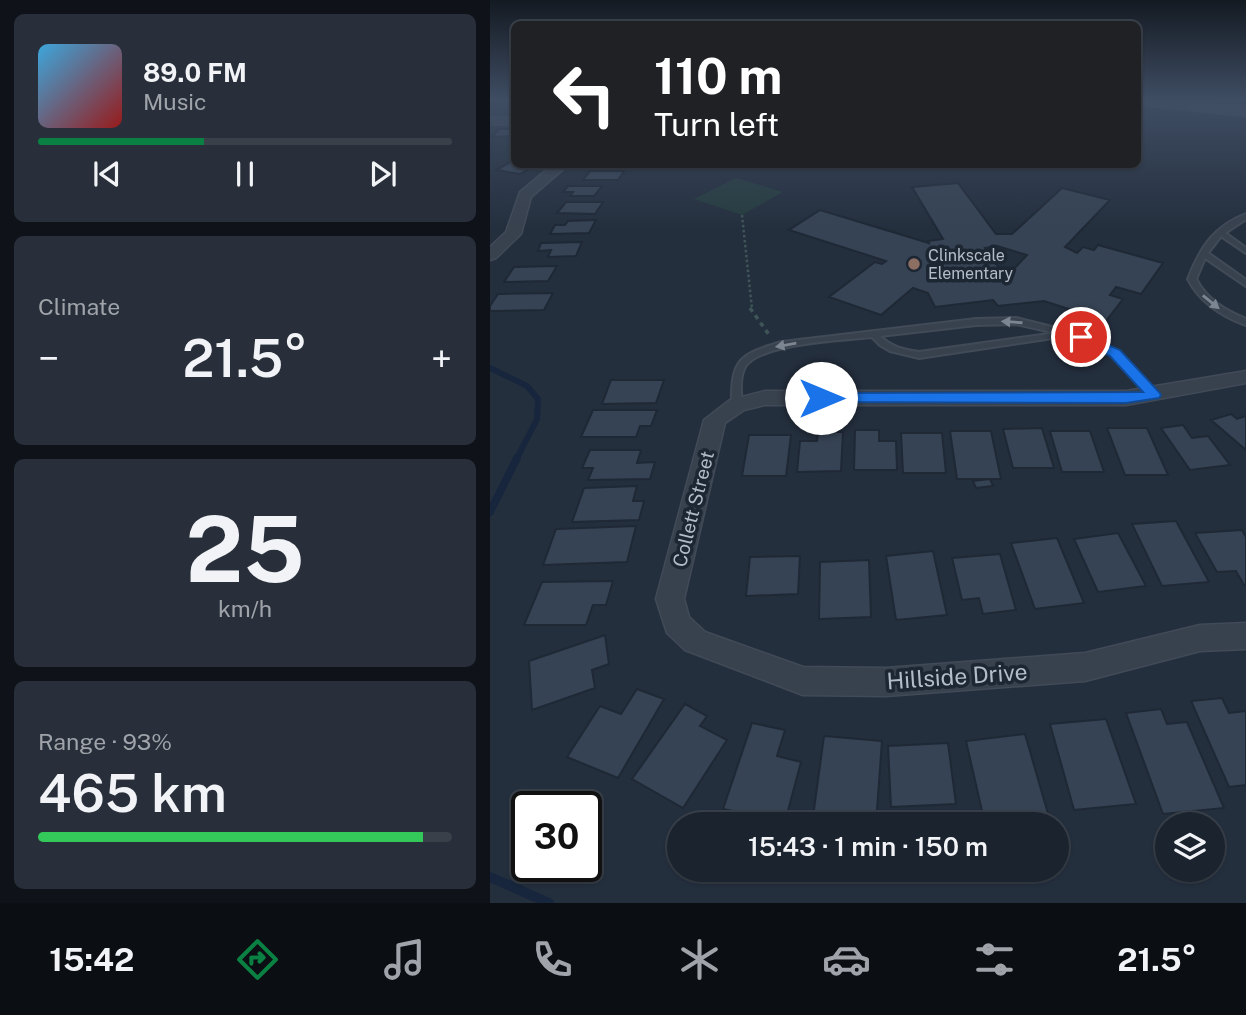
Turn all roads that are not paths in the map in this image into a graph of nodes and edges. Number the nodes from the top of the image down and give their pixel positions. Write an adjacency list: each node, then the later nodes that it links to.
1 (558, 168): 6 (street)
2 (1244, 219): 3 (lane)
3 (1219, 232): 4 (lane); 5 (lane)
4 (1246, 251)
5 (1203, 253): 7 (lane); 8 (lane, one-way to 8)
6 (490, 255)
7 (1246, 284)
8 (1246, 322)
9 (874, 334): 10 (lane, one-way to 9); 10 (lane); 13 (lane, one-way to 13)
10 (1070, 334): 12 (lane)
11 (1246, 377): 12 (street)
12 (1154, 395): 13 (street)
13 (737, 405): 14 (street, Collett Street)
14 (677, 624): 15 (street, Hillside Drive)
15 (1246, 636)

